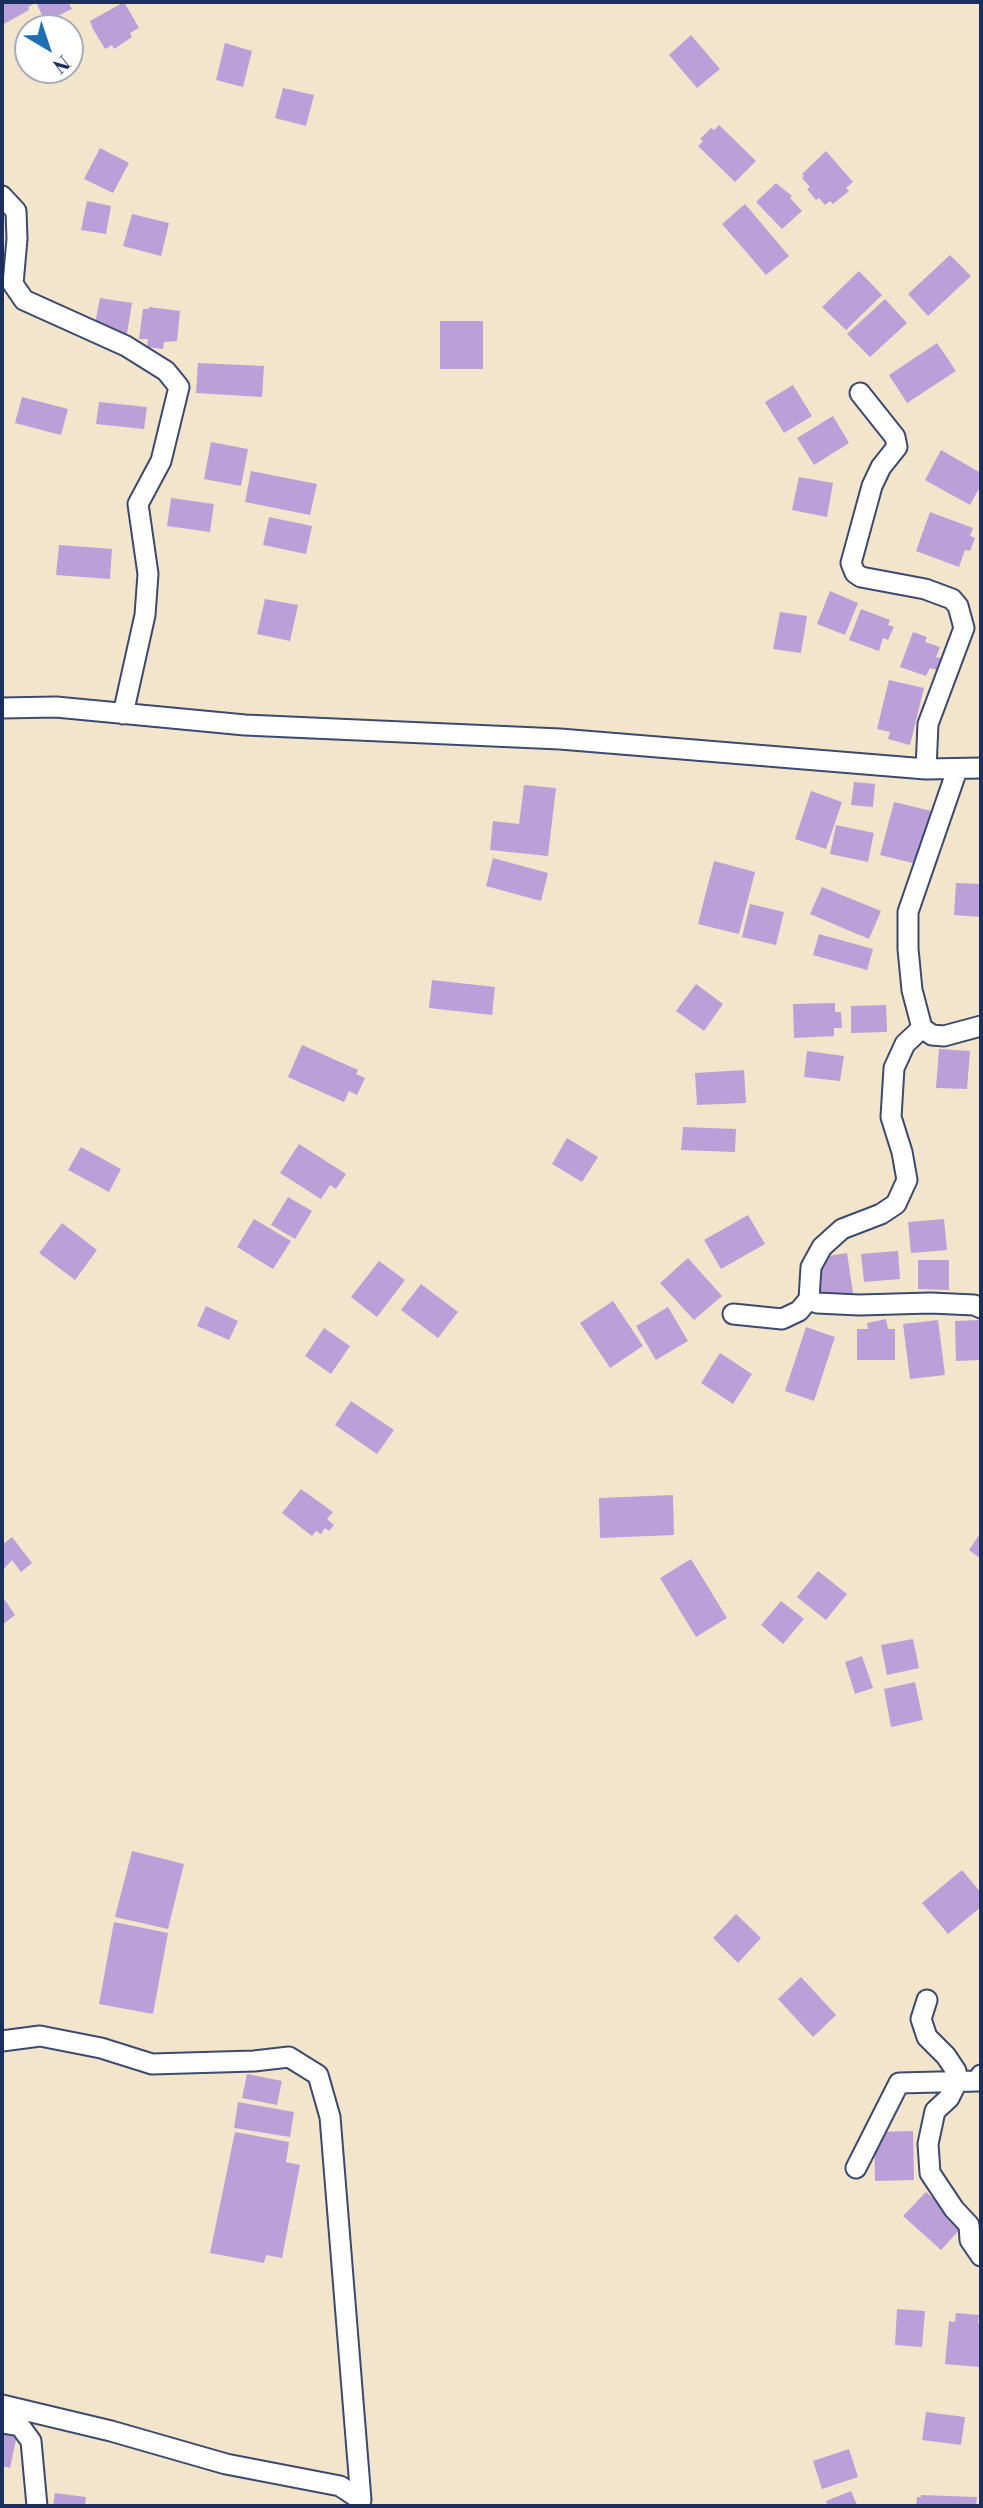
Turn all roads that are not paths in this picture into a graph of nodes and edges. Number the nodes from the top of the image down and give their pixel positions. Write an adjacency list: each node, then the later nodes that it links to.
1 (2, 197): 4 (street)
2 (860, 393): 6 (street)
3 (2, 708): 4 (street)
4 (122, 715): 6 (street)
5 (981, 768): 7 (street)
6 (926, 769): 7 (street)
7 (957, 770): 9 (street)
8 (981, 1026): 9 (street)
9 (922, 1028): 10 (street)
10 (809, 1298): 11 (street); 12 (street)
11 (981, 1308)
12 (733, 1314)
13 (927, 2000): 16 (street)
14 (2, 2041): 19 (street)
15 (981, 2075): 16 (street)
16 (957, 2082): 17 (street); 18 (street)
17 (856, 2168)
18 (981, 2256)
19 (2, 2405)
20 (2, 2423): 21 (street)
21 (37, 2506)

